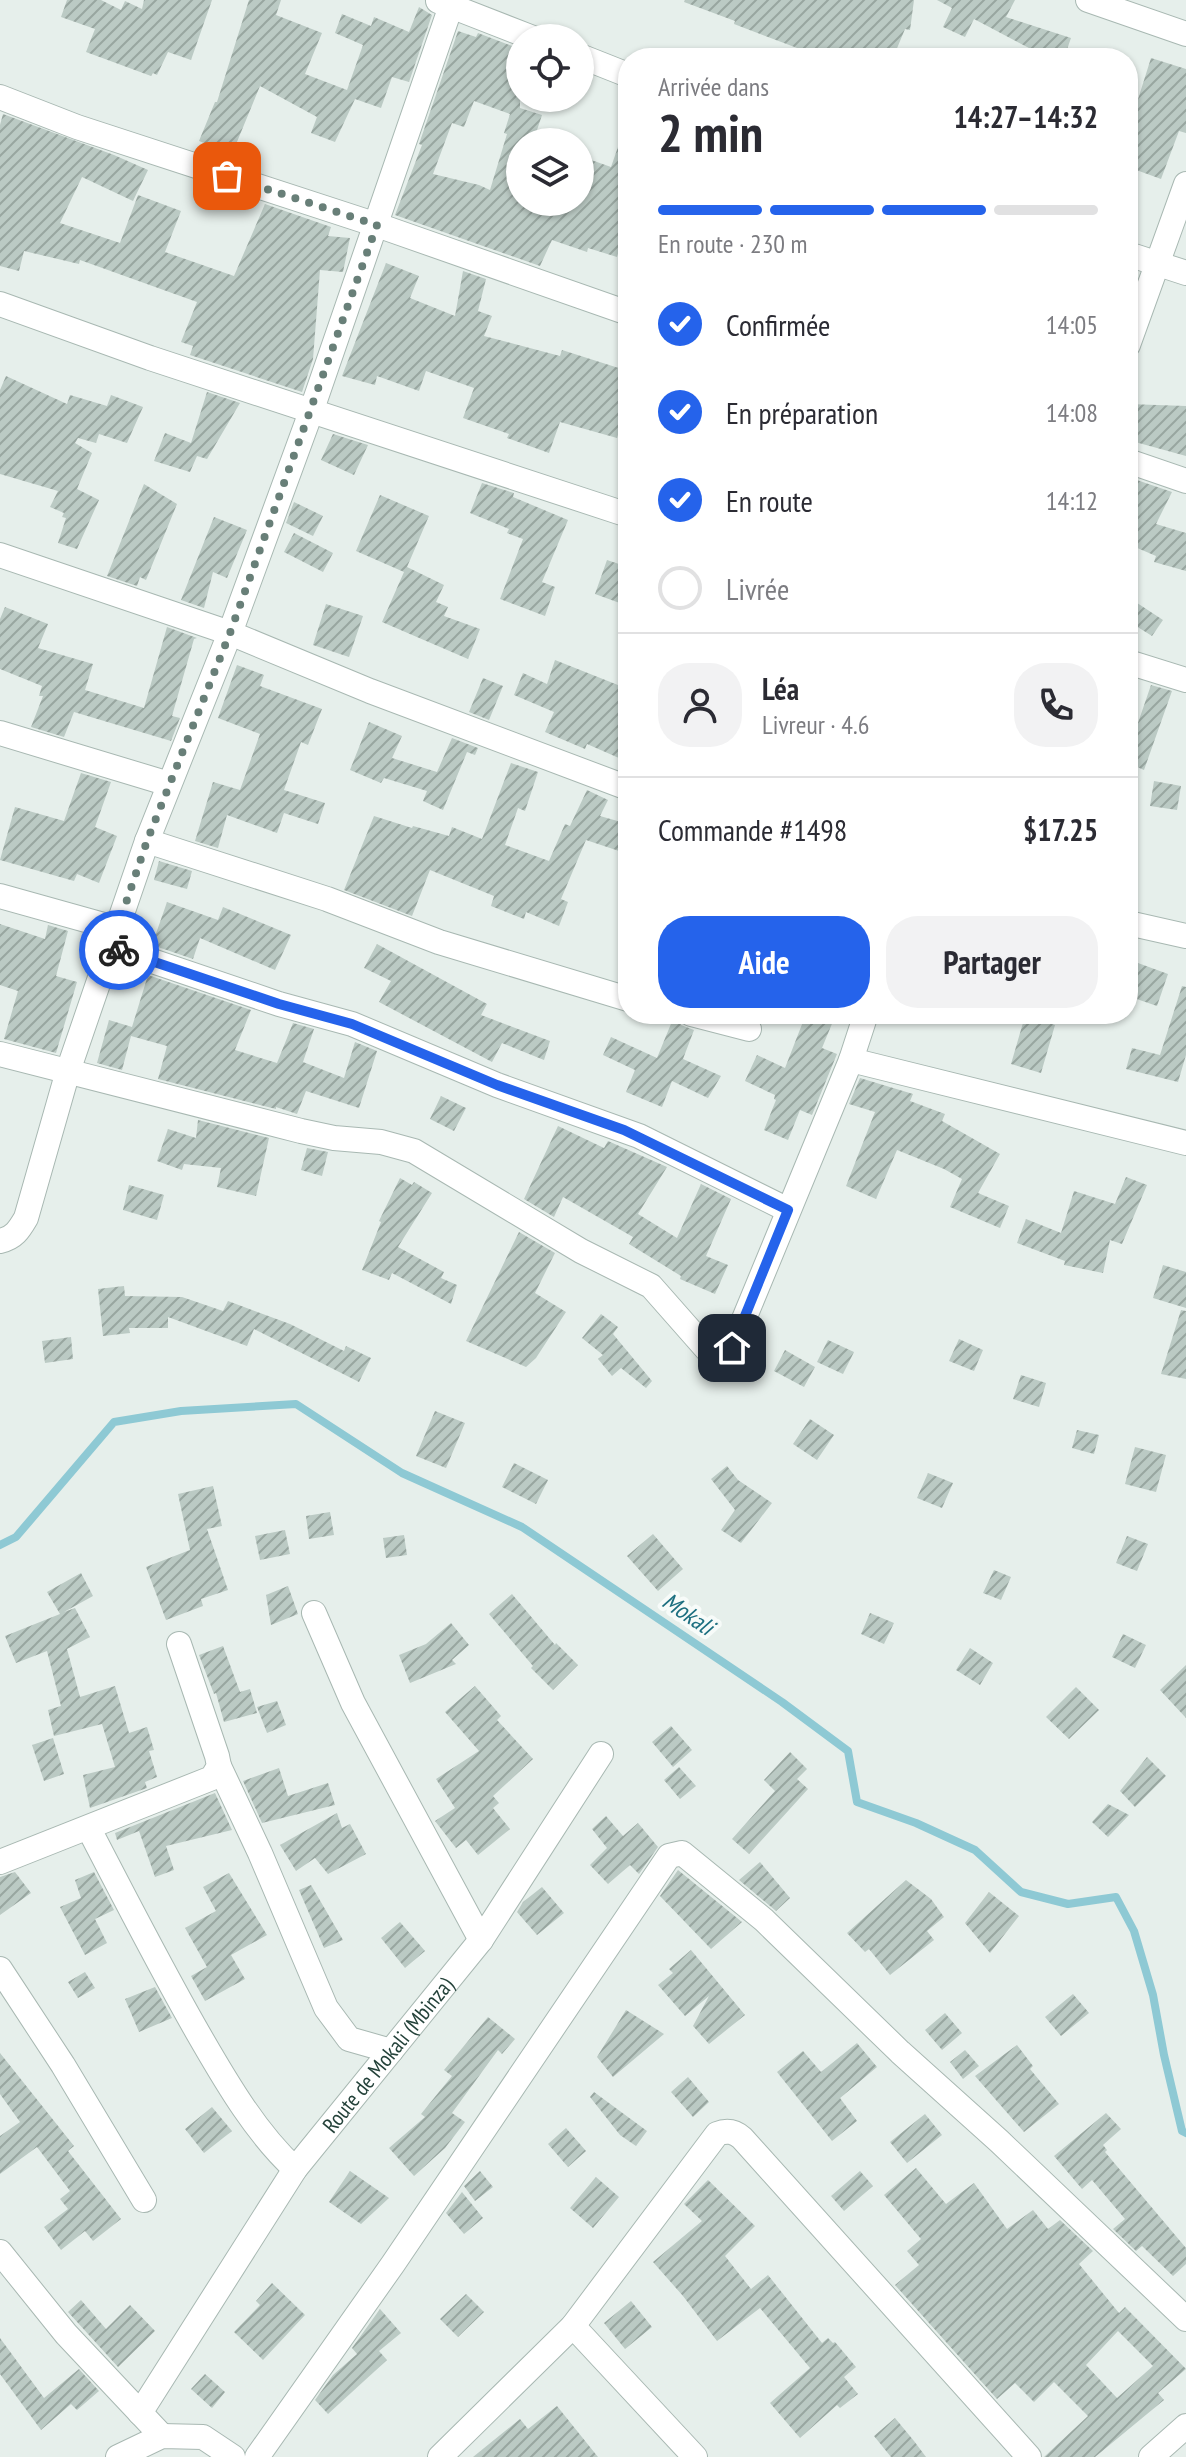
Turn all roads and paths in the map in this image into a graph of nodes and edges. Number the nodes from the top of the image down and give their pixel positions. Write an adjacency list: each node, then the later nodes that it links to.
1 (1088, 0): 3 (street)
2 (446, 2): 4 (street); 10 (street)
3 (1125, 6): 5 (street)
4 (506, 27)
5 (1186, 34)
6 (594, 62): 7 (street)
7 (618, 71)
8 (0, 97): 10 (street)
9 (1186, 184): 12 (street)
10 (377, 225): 15 (street); 17 (street)
11 (1138, 257): 12 (street)
12 (1159, 264): 13 (street); 16 (street)
13 (1186, 273)
14 (0, 304): 17 (street)
15 (618, 309)
16 (1138, 319)
17 (311, 412): 20 (street); 22 (street)
18 (1138, 464): 19 (street)
19 (1186, 481)
20 (618, 512)
21 (0, 555): 22 (street)
22 (230, 633): 26 (street); 27 (street)
23 (1138, 665): 24 (street)
24 (1186, 680)
25 (0, 733): 26 (street)
26 (169, 784): 28 (street)
27 (618, 784)
28 (147, 841): 32 (street); 33 (street)
29 (0, 896): 32 (street)
30 (1138, 925): 31 (street)
31 (1186, 936)
32 (114, 938): 39 (street); 41 (street)
33 (618, 996)
34 (730, 1024): 36 (street)
35 (863, 1024): 38 (street)
36 (749, 1029)
37 (0, 1054): 39 (street)
38 (851, 1060): 40 (street); 41 (street)
39 (68, 1071): 41 (street); 42 (street)
40 (1184, 1136)
41 (788, 1210)
42 (0, 1241)
43 (314, 1613): 49 (street)
44 (179, 1644): 46 (street)
45 (601, 1754): 49 (street, Route de Mokali (Mbinza))
46 (219, 1766): 47 (street); 51 (street)
47 (89, 1829): 48 (street); 52 (street)
48 (0, 1862)
49 (481, 1940): 51 (street, Route de Mokali (Mbinza))
50 (0, 1969): 53 (street)
51 (391, 2051): 52 (street, Route de Mokali (Mbinza))
52 (295, 2169): 57 (street, Route de Mokali (Mbinza))
53 (144, 2200)
54 (0, 2252): 57 (street)
55 (1186, 2319): 62 (street)
56 (573, 2326): 63 (street); 64 (street); 65 (street)
57 (140, 2413): 59 (street)
58 (1186, 2426): 66 (street)
59 (162, 2436): 60 (street); 61 (street)
60 (118, 2457)
61 (233, 2457)
62 (257, 2457)
63 (440, 2457)
64 (695, 2457)
65 (1029, 2457)
66 (1151, 2457)

